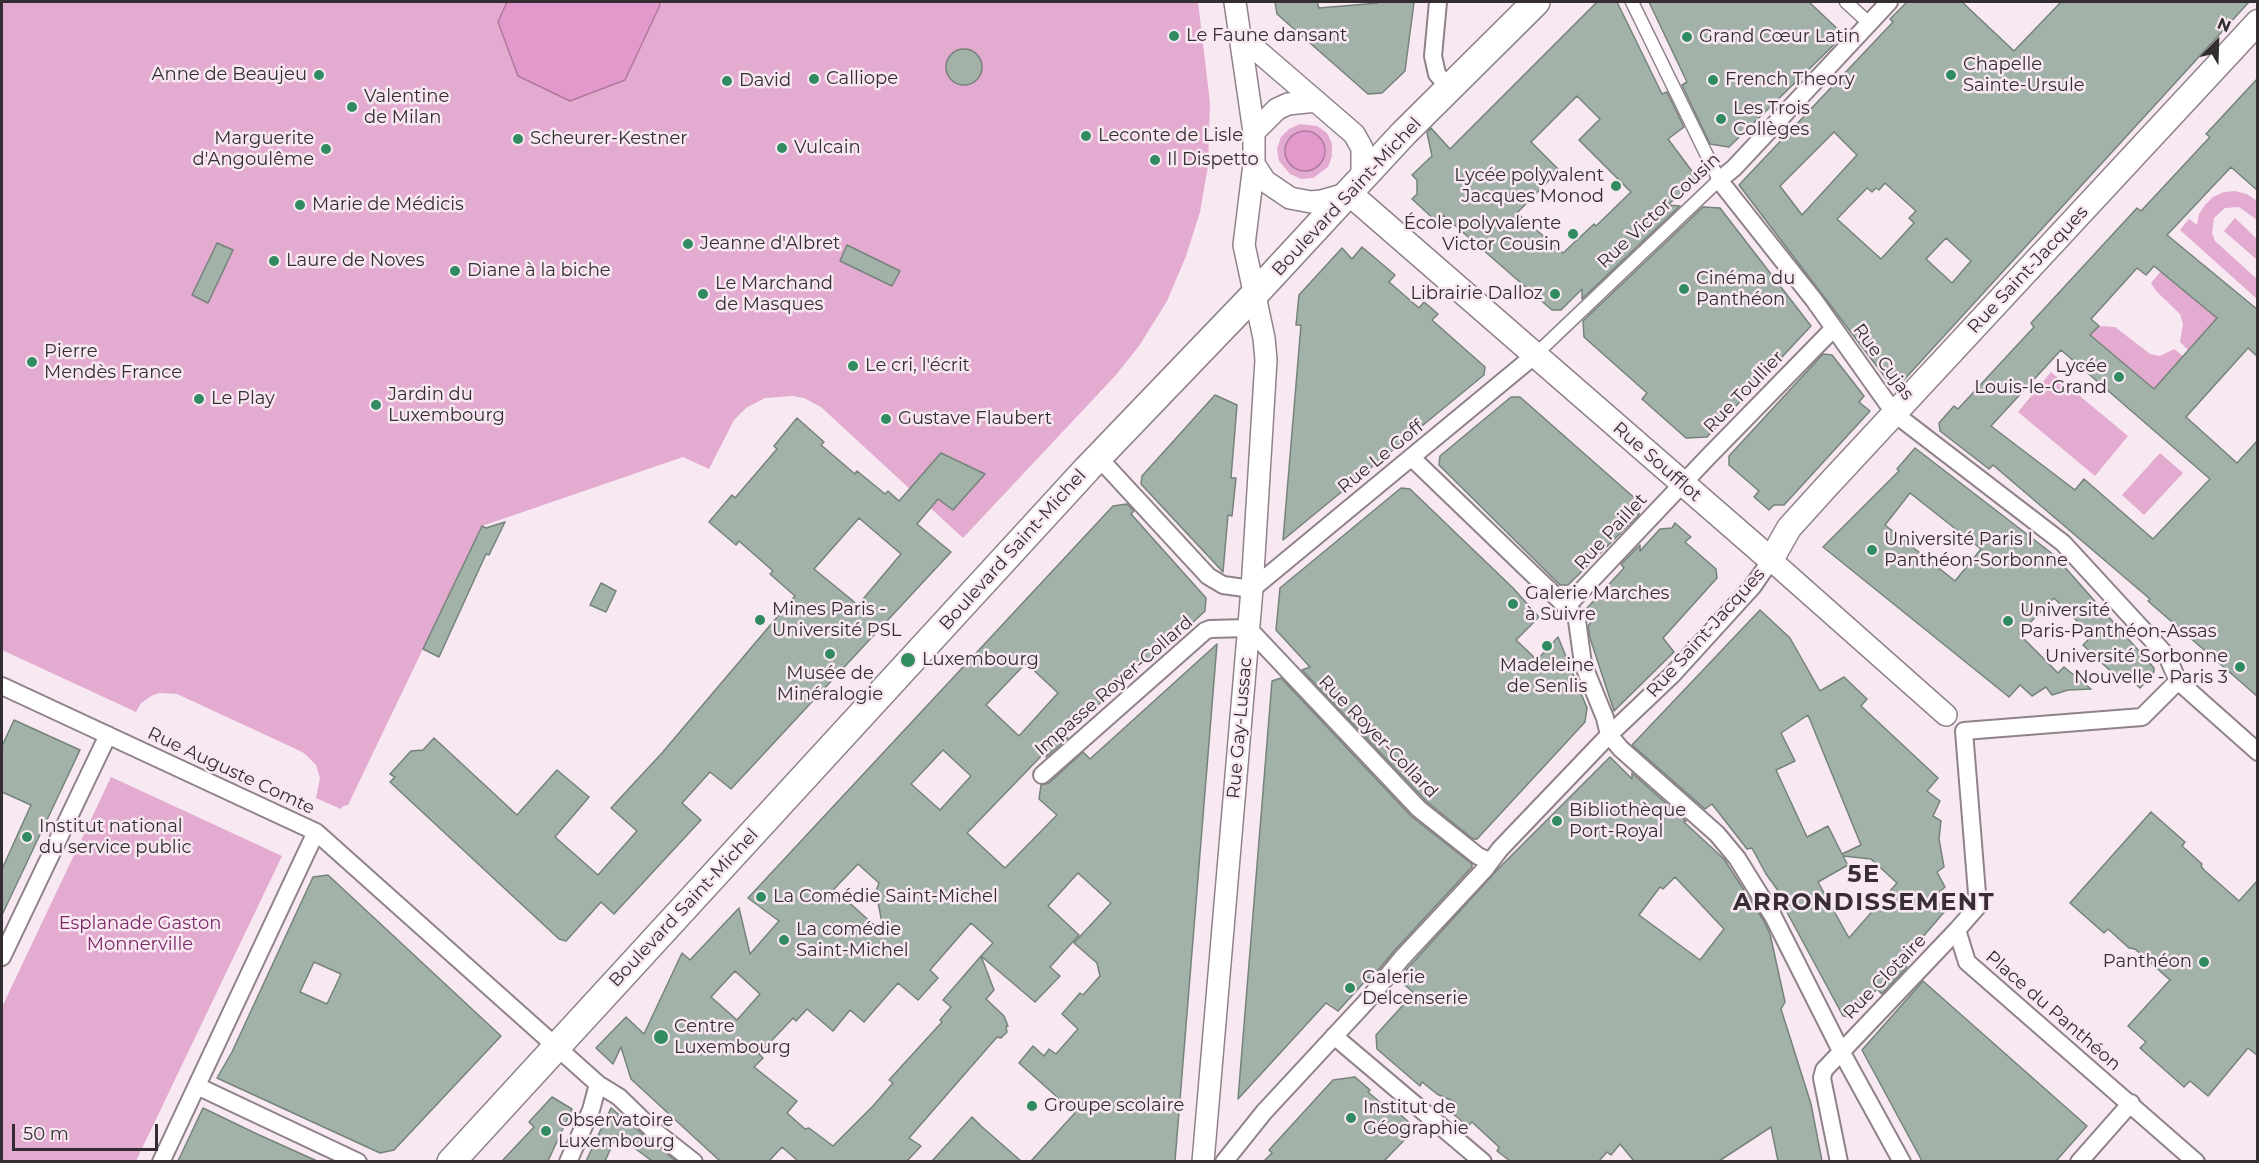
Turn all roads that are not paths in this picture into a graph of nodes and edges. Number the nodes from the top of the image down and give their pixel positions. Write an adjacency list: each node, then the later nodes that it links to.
1 (1235, 2): 9 (street)
2 (1438, 2): 10 (street)
3 (1536, 2): 10 (main road, Boulevard Saint-Michel)
4 (1632, 2): 14 (street, Rue Cujas)
5 (1846, 2): 8 (street)
6 (1889, 2): 8 (street, Rue Victor Cousin)
7 (2258, 22): 19 (main road, Rue Saint-Jacques)
8 (1869, 23): 14 (street, Rue Victor Cousin)
9 (1238, 34): 11 (street); 12 (street)
10 (1450, 89): 15 (main road, Boulevard Saint-Michel)
11 (1316, 101): 12 (street); 15 (street)
12 (1254, 132): 13 (street)
13 (1254, 164): 15 (street); 16 (street, Rue Gay-Lussac)
14 (1719, 180): 17 (street, Rue Cujas); 18 (street, Rue Victor Cousin)
15 (1355, 186): 16 (main road, Boulevard Saint-Michel); 18 (main road, Rue Soufflot)
16 (1254, 295): 20 (main road, Boulevard Saint-Michel); 24 (street, Rue Gay-Lussac)
17 (1834, 328): 19 (street, Rue Cujas); 22 (street, Rue Toullier)
18 (1535, 355): 21 (street, Rue Le Goff); 22 (main road, Rue Soufflot)
19 (1895, 414): 23 (main road, Rue Saint-Jacques); 27 (street, Rue Cujas)
20 (1098, 457): 24 (street); 40 (main road, Boulevard Saint-Michel)
21 (1412, 458): 24 (street, Rue Le Goff); 25 (street)
22 (1683, 485): 23 (main road, Rue Soufflot); 25 (street, Rue Paillet)
23 (1771, 560): 29 (street, Rue Soufflot); 32 (street, Rue Saint-Jacques)
24 (1252, 589): 26 (street, Rue Gay-Lussac)
25 (1567, 606): 32 (street)
26 (1248, 628): 34 (street, Impasse Royer-Collard); 36 (street, Rue Royer-Collard); 50 (street, Rue Gay-Lussac)
27 (2178, 681): 30 (street); 33 (street)
28 (2, 686): 31 (street, Rue Auguste Comte)
29 (1946, 716): 30 (street, Rue Soufflot)
30 (1964, 731): 37 (street)
31 (108, 735): 35 (street, Rue Auguste Comte); 38 (street)
32 (1609, 735): 36 (street, Rue Saint-Jacques); 41 (street)
33 (2258, 752)
34 (1042, 775)
35 (316, 832): 40 (street, Rue Auguste Comte); 43 (street)
36 (1489, 861): 39 (street, Rue Saint-Jacques)
37 (1957, 930): 41 (street, Rue Clotaire); 44 (street, Place du Panthéon)
38 (2, 957)
39 (1334, 1036): 51 (street, Rue Saint-Jacques); 52 (street)
40 (557, 1046): 42 (street, Rue Auguste Comte); 47 (main road, Boulevard Saint-Michel)
41 (1841, 1051): 53 (street, Rue Clotaire); 54 (street)
42 (598, 1084): 48 (street); 49 (street, Rue Auguste Comte)
43 (197, 1086): 45 (street); 46 (street)
44 (2131, 1103): 55 (street); 56 (street, Place du Panthéon)
45 (161, 1161)
46 (358, 1161)
47 (451, 1161)
48 (568, 1161)
49 (694, 1161)
50 (1203, 1161)
51 (1224, 1161)
52 (1483, 1161)
53 (1839, 1161)
54 (1902, 1161)
55 (2079, 1161)
56 (2196, 1161)

